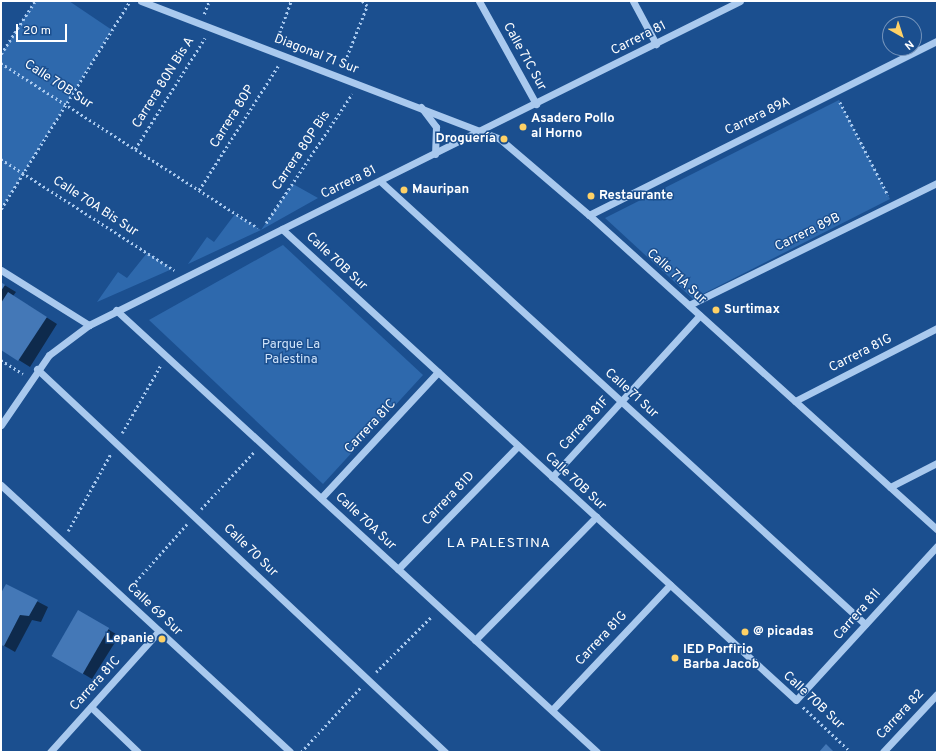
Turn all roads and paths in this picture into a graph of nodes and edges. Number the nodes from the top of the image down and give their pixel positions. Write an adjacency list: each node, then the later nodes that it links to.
1 (35, 1): 13 (path)
2 (130, 1): 19 (path)
3 (141, 1): 9 (street, Diagonal 71 Sur)
4 (291, 1): 12 (path)
5 (362, 1): 16 (path)
6 (479, 1): 20 (street, Calle 71C Sur)
7 (633, 1): 11 (street)
8 (740, 1): 11 (street, Carrera 81)
9 (211, 28): 12 (street, Diagonal 71 Sur); 23 (path, Carrera 80N Bis A)
10 (937, 42): 18 (street, Carrera 89A)
11 (656, 44): 20 (street, Carrera 81)
12 (273, 51): 14 (street, Diagonal 71 Sur)
13 (1, 54)
14 (284, 55): 16 (street, Diagonal 71 Sur); 29 (path, Carrera 80P)
15 (1, 63): 19 (path, Calle 70B Sur)
16 (339, 76): 17 (street, Diagonal 71 Sur)
17 (359, 84): 21 (street, Diagonal 71 Sur); 34 (path, Carrera 80P Bis)
18 (835, 92): 30 (path); 32 (street, Carrera 89A)
19 (66, 104): 23 (path, Calle 70B Sur); 26 (path)
20 (536, 104): 22 (street, Carrera 81)
21 (421, 107): 22 (street, Diagonal 71 Sur); 24 (street)
22 (483, 130): 24 (street, Carrera 81); 32 (street, Calle 71A Sur)
23 (134, 149): 29 (path, Calle 70B Sur)
24 (435, 154): 27 (street, Carrera 81)
25 (1, 159): 26 (path, Calle 70A Bis Sur)
26 (23, 173): 31 (path); 36 (path, Calle 70A Bis Sur)
27 (380, 181): 33 (street, Carrera 81); 47 (street, Calle 71 Sur)
28 (937, 183): 30 (street, Carrera 89B)
29 (199, 190): 34 (path, Calle 70B Sur)
30 (893, 204): 37 (street, Carrera 89B)
31 (1, 209)
32 (589, 214): 37 (street, Calle 71A Sur)
33 (282, 229): 38 (street, Carrera 81); 44 (street, Calle 70B Sur)
34 (262, 231)
35 (1, 270): 40 (street)
36 (178, 273)
37 (689, 305): 39 (street, Calle 71A Sur)
38 (116, 310): 40 (street, Carrera 81); 54 (street, Calle 70A Sur)
39 (700, 315): 46 (street, Calle 71A Sur); 47 (street, Carrera 81F)
40 (89, 325): 43 (street, Carrera 81)
41 (937, 328): 46 (street, Carrera 81G)
42 (1, 360): 45 (path)
43 (37, 369): 48 (street, Carrera 81); 70 (street, Calle 70 Sur)
44 (438, 372): 49 (street, Calle 70B Sur); 54 (street, Carrera 81C)
45 (25, 375)
46 (795, 401): 53 (street, Calle 71A Sur)
47 (621, 402): 51 (street, Carrera 81F); 60 (street, Calle 71 Sur)
48 (1, 425)
49 (518, 446): 51 (street, Calle 70B Sur); 58 (street, Carrera 81D)
50 (937, 463): 53 (street)
51 (552, 477): 55 (street, Calle 70B Sur)
52 (1, 485): 61 (street, Calle 69 Sur)
53 (890, 487): 56 (street, Calle 71A Sur)
54 (321, 498): 58 (street, Calle 70A Sur)
55 (596, 517): 59 (street, Calle 70B Sur); 62 (street)
56 (937, 529)
57 (937, 546): 60 (street, Carrera 81I)
58 (398, 569): 62 (street, Calle 70A Sur)
59 (670, 585): 64 (street, Calle 70B Sur); 66 (street, Carrera 81G)
60 (865, 624): 64 (street, Carrera 81I)
61 (160, 631): 65 (street, Carrera 81C); 69 (street, Calle 69 Sur)
62 (476, 640): 66 (street, Calle 70A Sur)
63 (937, 694): 73 (street, Carrera 82)
64 (796, 700): 72 (path, Calle 70B Sur)
65 (91, 707): 67 (street, Carrera 81C); 68 (street)
66 (552, 710): 71 (street, Calle 70A Sur)
67 (50, 752)
68 (138, 752)
69 (290, 752)
70 (445, 752)
71 (597, 752)
72 (851, 752)
73 (883, 752)

